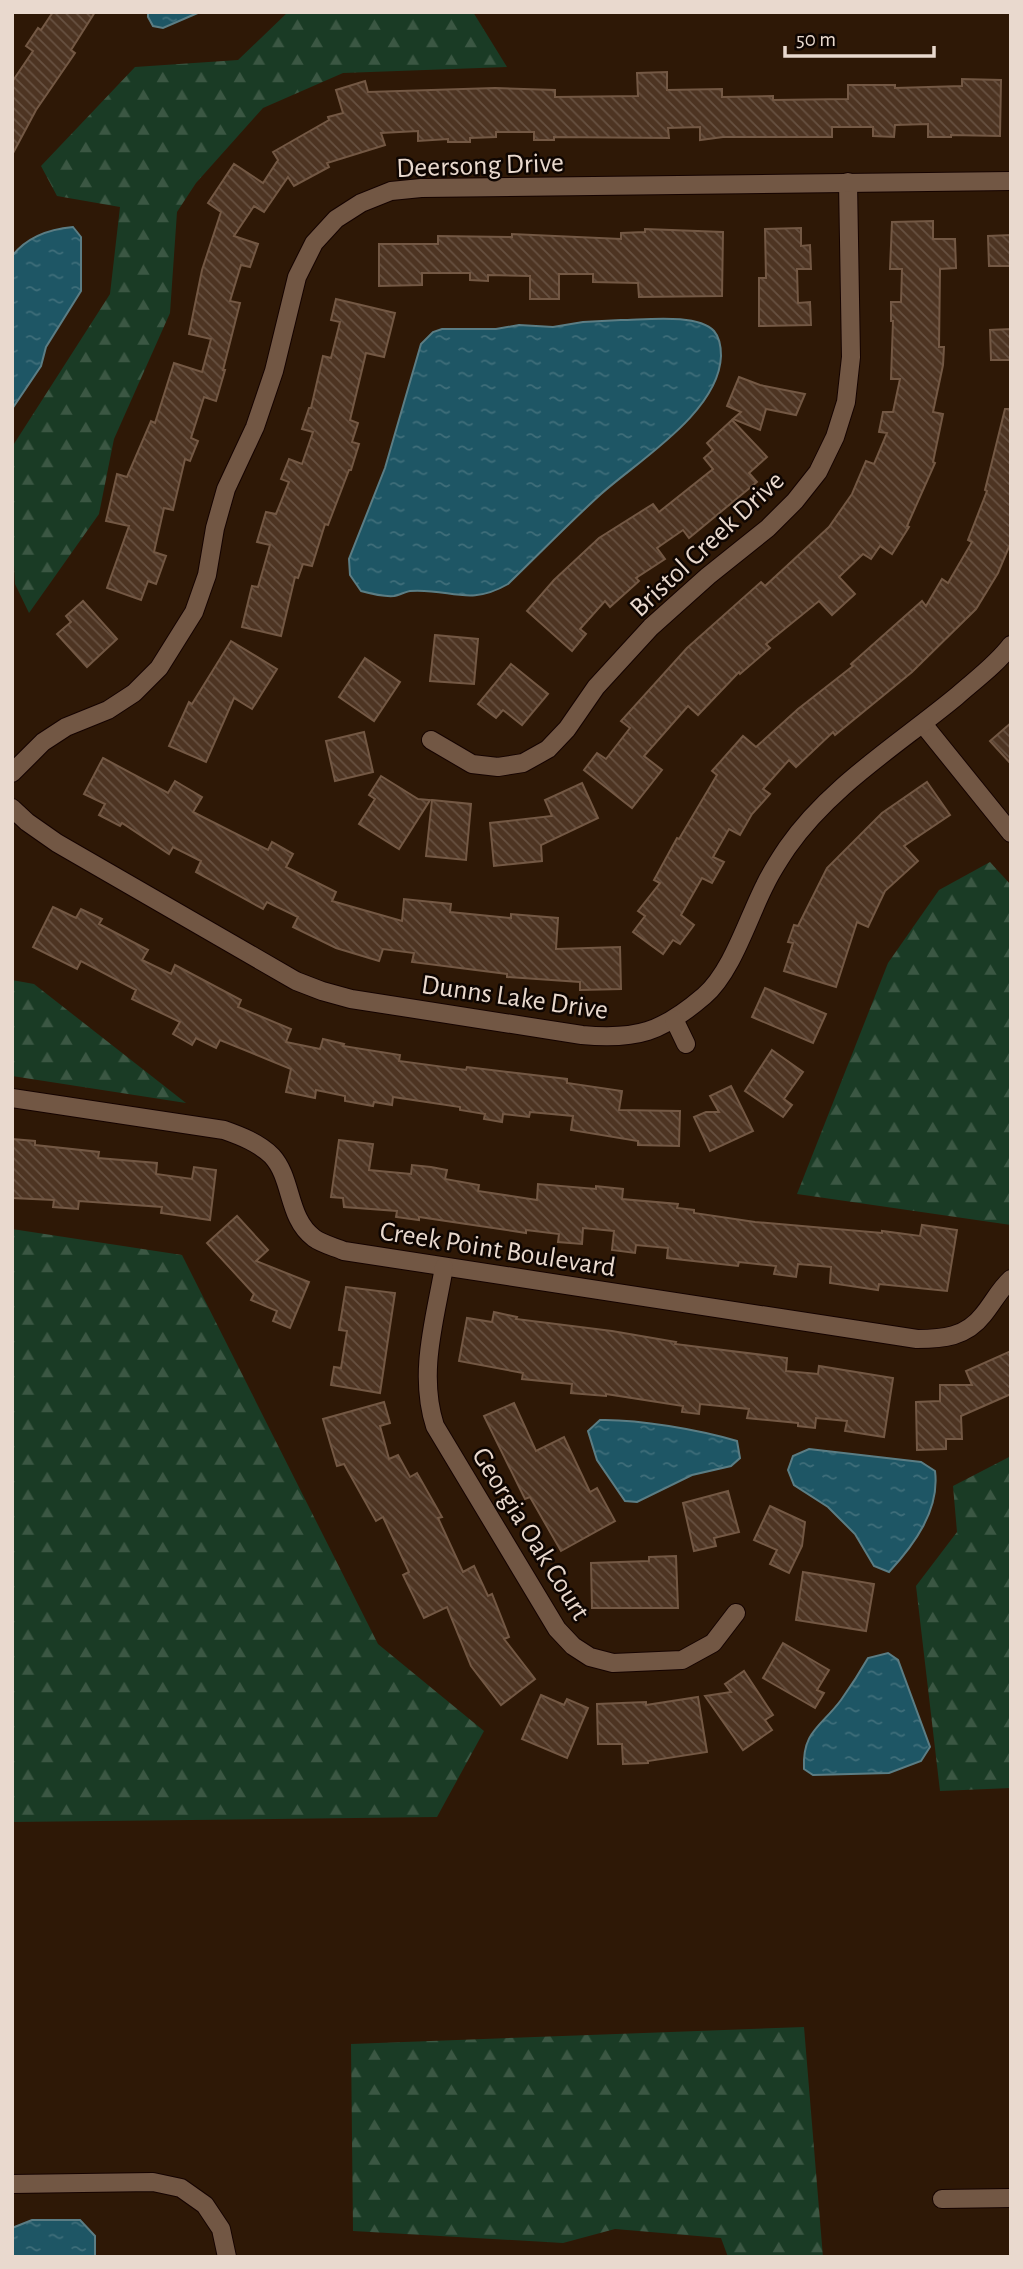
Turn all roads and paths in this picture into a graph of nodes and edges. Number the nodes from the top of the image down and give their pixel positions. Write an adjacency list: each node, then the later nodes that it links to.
1 (1011, 181): 2 (street, Deersong Drive)
2 (848, 182): 5 (street, Bristol Creek Drive); 6 (street, Deersong Drive)
3 (1011, 645): 4 (street, Dunns Lake Drive)
4 (923, 724): 8 (street); 9 (street, Dunns Lake Drive)
5 (431, 740)
6 (12, 773)
7 (12, 808): 9 (street, Dunns Lake Drive)
8 (1011, 833)
9 (674, 1019): 10 (street)
10 (686, 1044)
11 (12, 1098): 12 (street, Creek Point Boulevard)
12 (444, 1267): 13 (street, Creek Point Boulevard); 14 (street, Georgia Oak Court)
13 (1011, 1279)
14 (736, 1613)
15 (12, 2184): 18 (street)
16 (1011, 2198): 17 (street)
17 (942, 2199)
18 (227, 2257)

